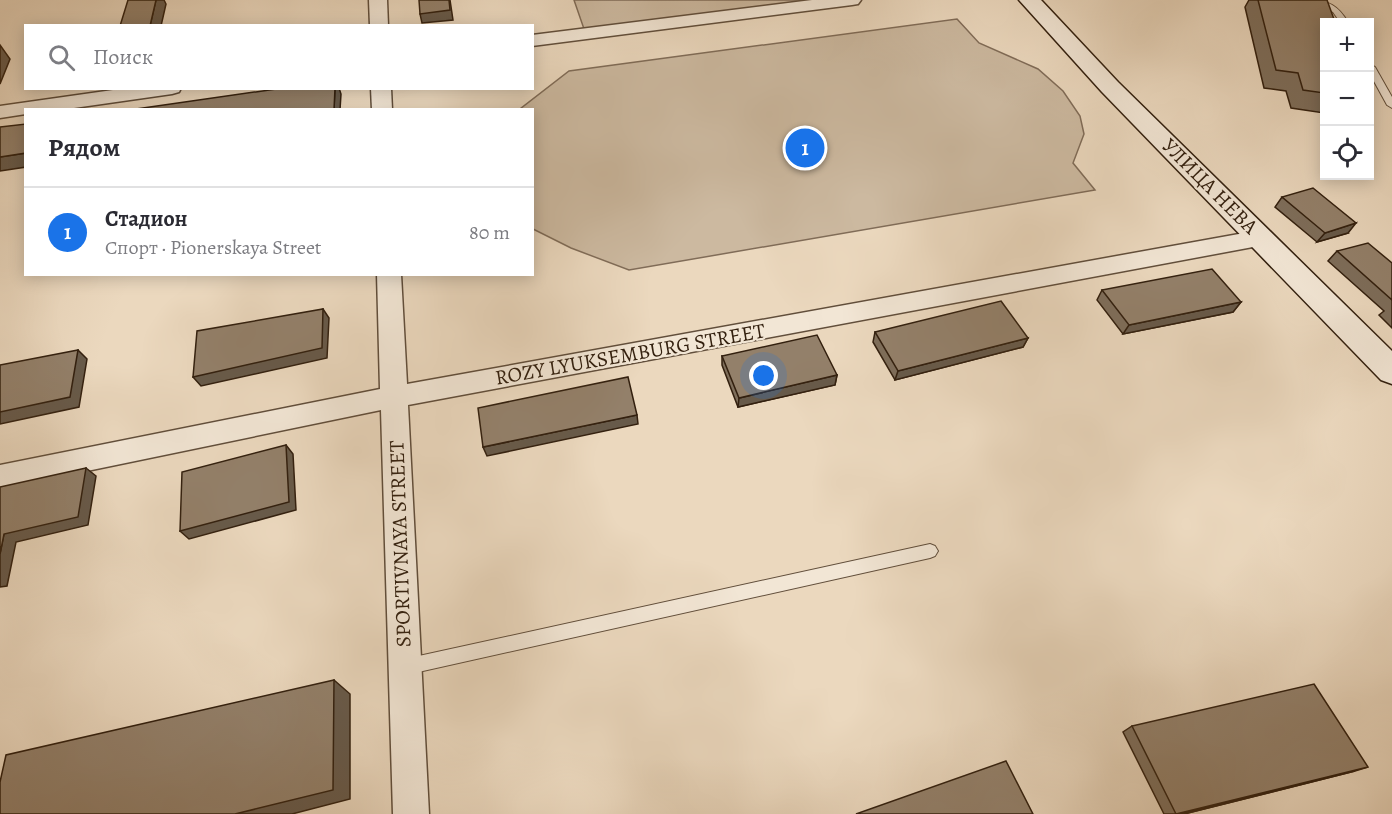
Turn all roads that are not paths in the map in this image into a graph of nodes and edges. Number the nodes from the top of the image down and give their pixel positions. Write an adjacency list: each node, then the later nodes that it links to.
1 (378, 0): 6 (street)
2 (852, 0): 7 (street)
3 (1029, 0): 16 (main road, УЛИЦА НЕВА)
4 (1313, 0): 5 (lane)
5 (1337, 5)
6 (379, 24)
7 (534, 41)
8 (1373, 72): 11 (lane)
9 (158, 90): 12 (street)
10 (381, 90): 13 (street)
11 (1392, 105)
12 (29, 108)
13 (382, 108)
14 (24, 109): 15 (street)
15 (0, 112)
16 (1261, 238): 18 (main road, УЛИЦА НЕВА); 19 (street, ROZY LYUKSEMBURG STREET)
17 (389, 276): 19 (street, SPORTIVNAYA STREET)
18 (1392, 371)
19 (394, 397): 20 (street, ROZY LYUKSEMBURG STREET); 22 (street, SPORTIVNAYA STREET)
20 (0, 477)
21 (930, 551): 22 (lane)
22 (405, 667): 23 (street, SPORTIVNAYA STREET)
23 (411, 814)

